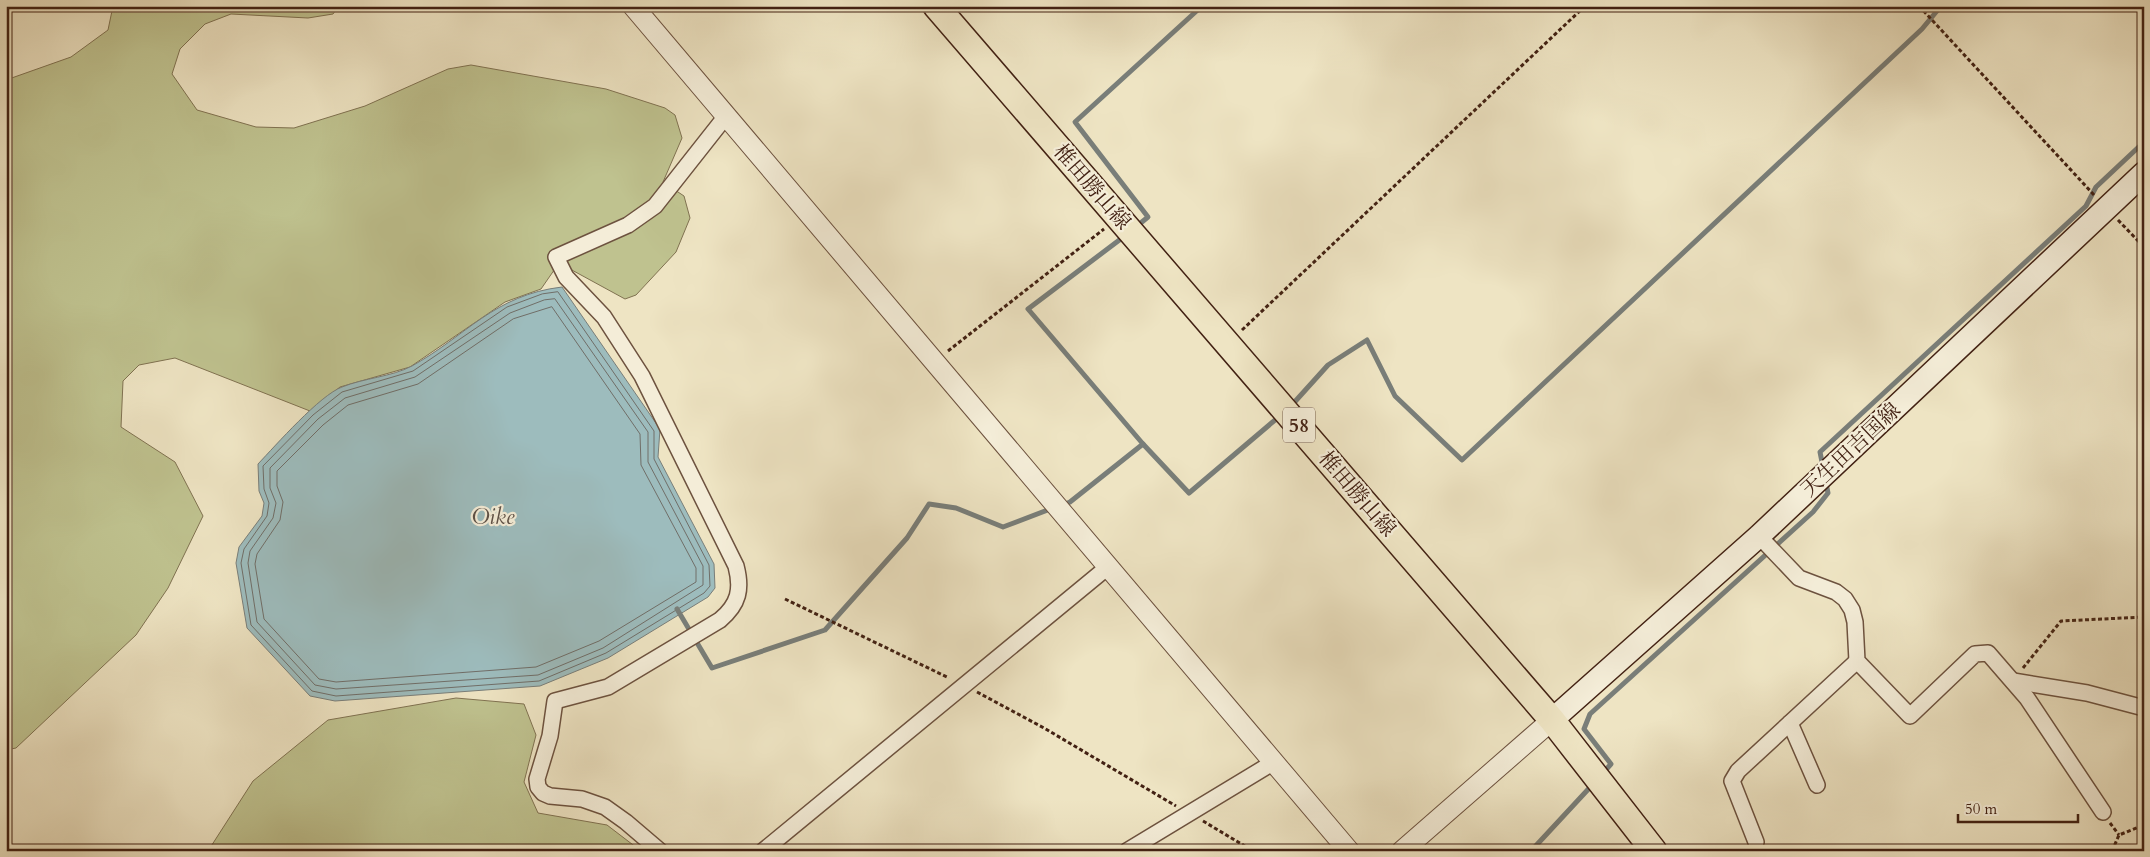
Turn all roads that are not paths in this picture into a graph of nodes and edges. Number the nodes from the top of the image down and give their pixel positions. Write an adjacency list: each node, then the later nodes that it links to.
1 (632, 6): 3 (street)
2 (936, 6): 10 (main road, 椎田勝山線 / 58)
3 (726, 116): 6 (street); 16 (street)
4 (2144, 173): 5 (main road, 天生田吉国線)
5 (1759, 536): 7 (street); 10 (main road, 天生田吉国線)
6 (1109, 566): 12 (street); 17 (street)
7 (1857, 660): 8 (street); 11 (street)
8 (2014, 681): 9 (street); 14 (street)
9 (2144, 708)
10 (1552, 720): 20 (street); 21 (main road, 椎田勝山線 / 58)
11 (1790, 723): 13 (street); 15 (street)
12 (1274, 762): 18 (street); 19 (street)
13 (1817, 786)
14 (2103, 812)
15 (1756, 842)
16 (660, 851)
17 (763, 851)
18 (1126, 851)
19 (1350, 851)
20 (1402, 851)
21 (1654, 851)

